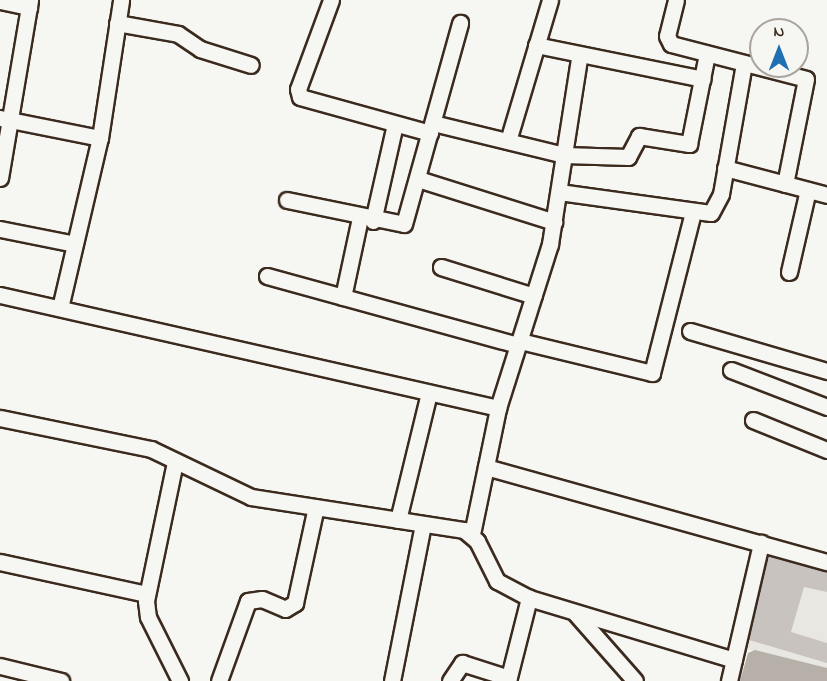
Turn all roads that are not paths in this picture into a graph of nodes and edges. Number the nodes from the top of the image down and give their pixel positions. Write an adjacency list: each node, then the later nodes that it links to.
1 (121, 0): 7 (street)
2 (331, 0): 16 (street)
3 (550, 0): 9 (street)
4 (676, 0): 10 (street)
5 (0, 1): 6 (street)
6 (30, 4): 15 (street)
7 (117, 23): 13 (street); 18 (street)
8 (460, 23): 17 (street)
9 (536, 45): 11 (street); 19 (street)
10 (707, 54): 12 (street); 14 (street)
11 (579, 58): 14 (street); 20 (street)
12 (744, 63): 21 (street); 24 (street)
13 (251, 64)
14 (703, 79): 20 (street)
15 (5, 119): 18 (street); 22 (street)
16 (395, 123): 17 (street); 30 (street)
17 (432, 128): 19 (street); 23 (street)
18 (100, 138): 33 (street)
19 (508, 141): 20 (street)
20 (564, 155): 26 (street)
21 (726, 168): 24 (street); 29 (street)
22 (0, 178)
23 (418, 179): 30 (street); 31 (street)
24 (785, 184): 25 (street)
25 (808, 190): 27 (street); 35 (street)
26 (559, 192): 29 (street); 31 (street)
27 (827, 195)
28 (287, 200): 30 (street)
29 (693, 212): 42 (street)
30 (367, 219): 39 (street)
31 (555, 222): 38 (street)
32 (0, 229): 33 (street)
33 (75, 244): 40 (street)
34 (441, 267): 38 (street)
35 (789, 272)
36 (267, 276): 39 (street)
37 (0, 294): 40 (street)
38 (534, 296): 42 (street)
39 (343, 297): 42 (street)
40 (60, 308): 45 (street)
41 (690, 331): 44 (street)
42 (519, 343): 47 (street)
43 (731, 370): 46 (street)
44 (827, 371)
45 (429, 393): 47 (street); 54 (street)
46 (827, 407)
47 (498, 408): 52 (street)
48 (0, 418): 51 (street)
49 (753, 420): 50 (street)
50 (827, 450)
51 (175, 462): 53 (street); 60 (street)
52 (486, 467): 56 (street); 57 (street)
53 (316, 507): 54 (street); 68 (street)
54 (398, 520): 55 (street)
55 (423, 524): 56 (street); 69 (street)
56 (472, 534): 61 (street)
57 (761, 543): 59 (street); 63 (street)
58 (0, 562): 60 (street)
59 (827, 562)
60 (147, 594): 67 (street)
61 (530, 598): 62 (street); 65 (street)
62 (576, 614): 63 (street); 71 (street)
63 (734, 660): 72 (street)
64 (0, 666): 66 (street)
65 (508, 679): 70 (street)
66 (61, 681)
67 (180, 681)
68 (219, 681)
69 (392, 681)
70 (450, 681)
71 (635, 681)
72 (729, 681)

